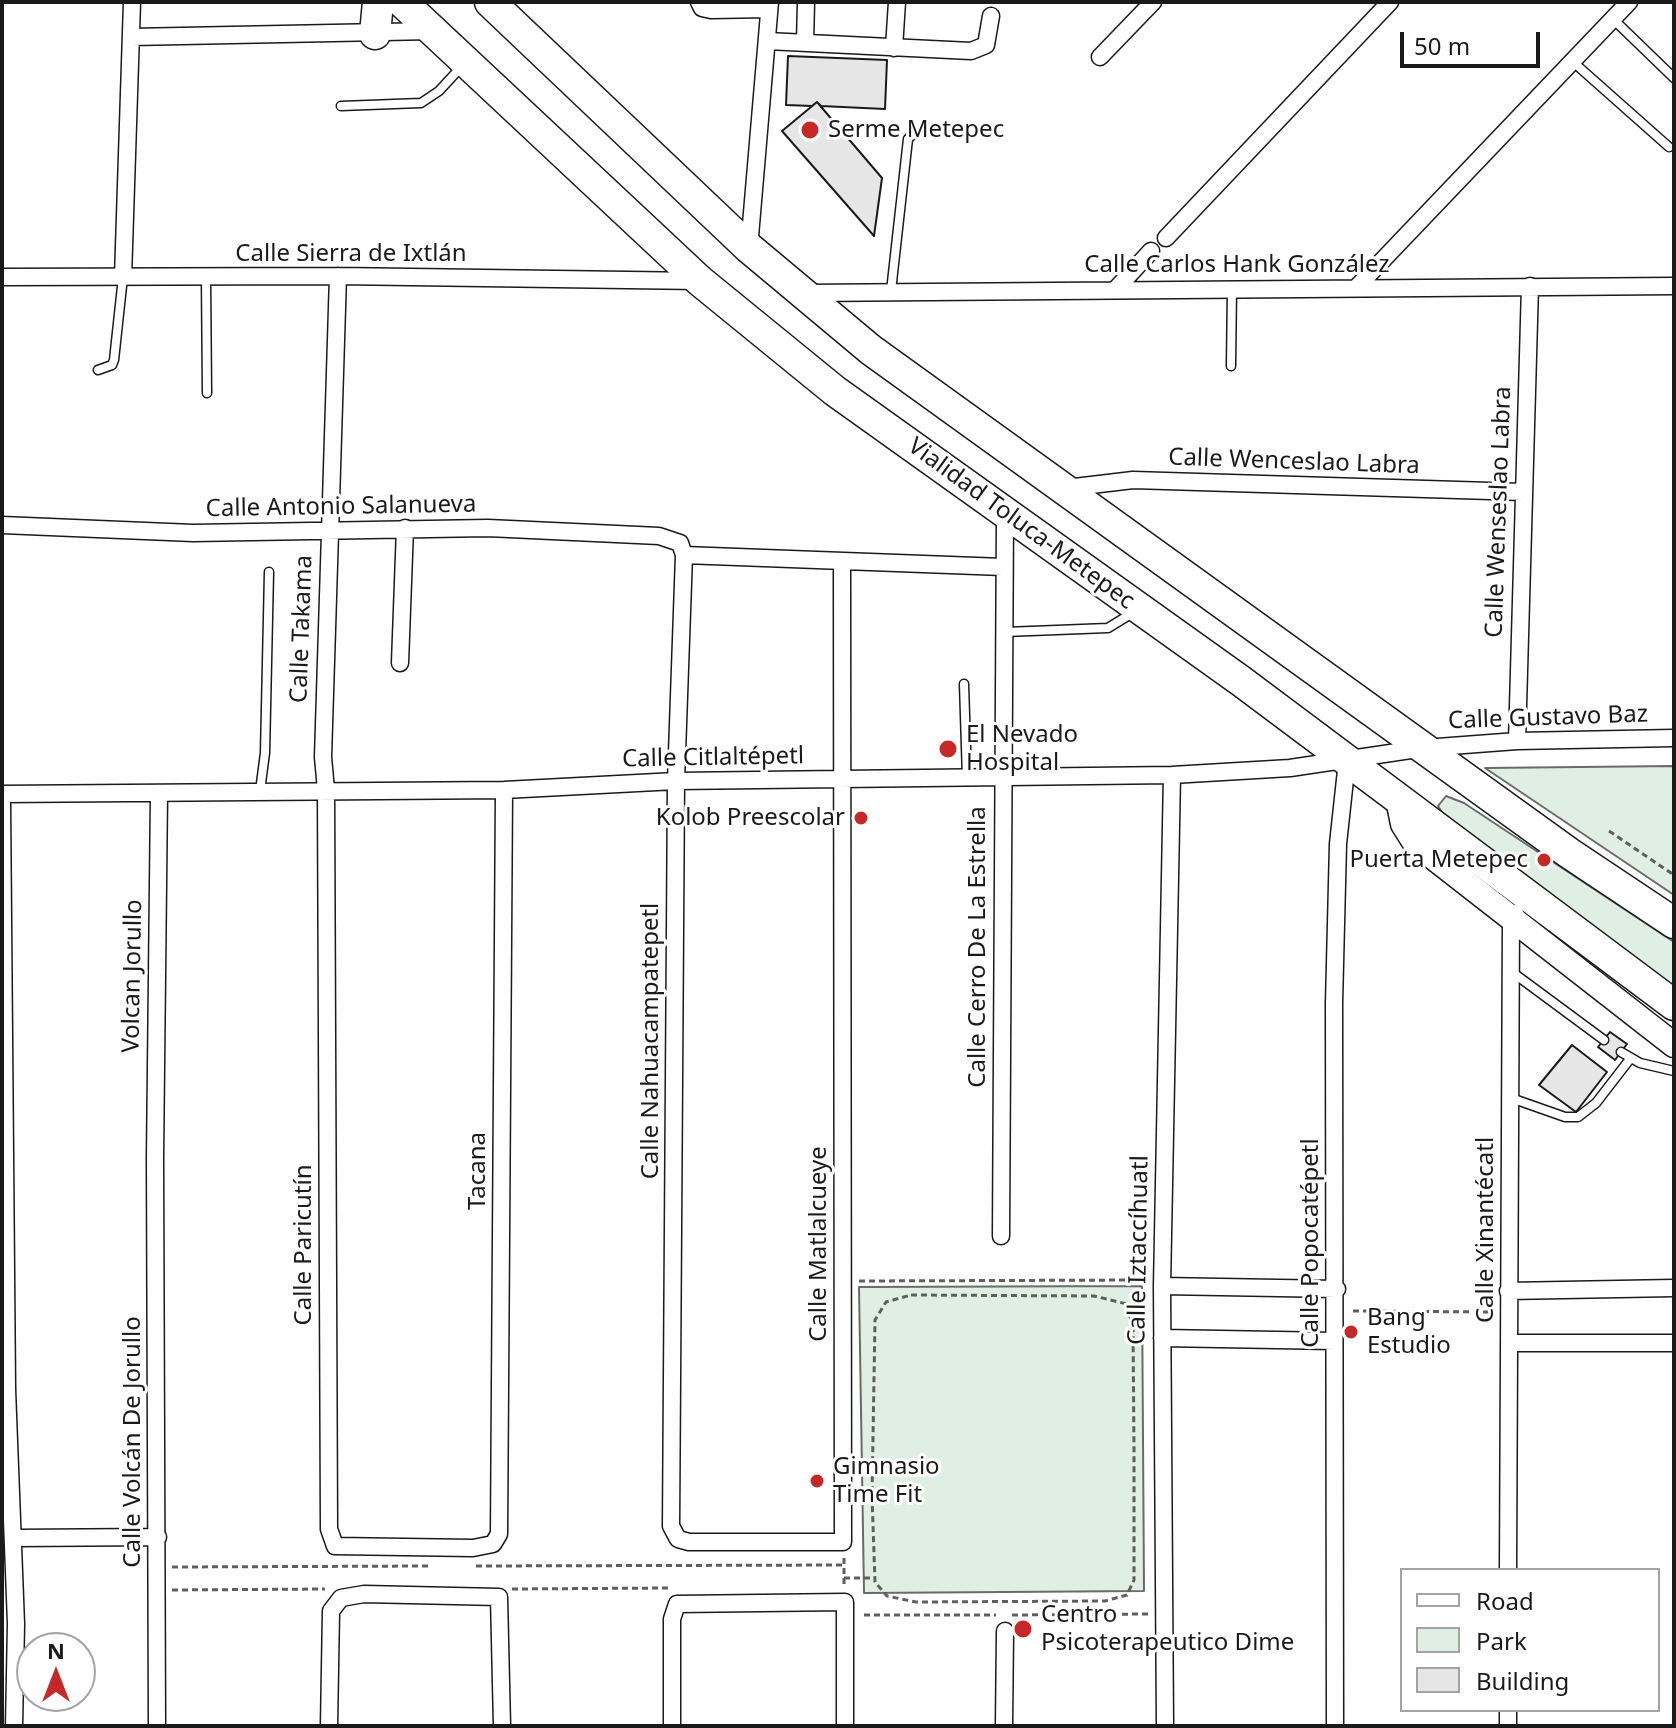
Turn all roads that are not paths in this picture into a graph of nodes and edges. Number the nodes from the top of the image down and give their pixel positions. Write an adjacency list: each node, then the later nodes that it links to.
1 (132, 2): 16 (street)
2 (378, 2): 15 (highway)
3 (402, 2): 14 (highway, Vialidad Toluca-Metepec)
4 (699, 2): 10 (street)
5 (806, 2): 18 (street)
6 (897, 2): 19 (street)
7 (1153, 2): 20 (street)
8 (1390, 2): 27 (street)
9 (1629, 2): 13 (street)
10 (769, 6): 17 (street)
11 (502, 8): 28 (highway)
12 (991, 16): 19 (street)
13 (1613, 19): 22 (street); 23 (lane)
14 (434, 31): 15 (street); 21 (highway, Vialidad Toluca-Metepec)
15 (375, 34): 16 (street)
16 (131, 37): 32 (street)
17 (767, 41): 18 (street); 28 (street)
18 (805, 43): 19 (street)
19 (894, 48)
20 (1100, 57)
21 (466, 61): 24 (lane); 34 (highway, Vialidad Toluca-Metepec)
22 (1572, 61): 26 (lane); 37 (street)
23 (1674, 78)
24 (341, 106)
25 (989, 130): 40 (lane)
26 (1669, 147)
27 (1166, 238)
28 (749, 248): 41 (highway)
29 (1151, 251): 38 (street)
30 (338, 276): 33 (street, Calle Sierra de Ixtlán); 34 (street, Calle Sierra de Ixtlán); 50 (street, Calle Takama)
31 (2, 277): 32 (street, Calle Sierra de Ixtlán)
32 (123, 277): 33 (street, Calle Sierra de Ixtlán); 43 (lane)
33 (206, 278): 44 (lane)
34 (700, 281): 47 (highway, Vialidad Toluca-Metepec)
35 (1530, 286): 36 (street, Calle Carlos Hank González); 37 (street, Calle Carlos Hank González); 46 (street, Calle Wenseslao Labra)
36 (1674, 286)
37 (1356, 288): 39 (street, Calle Carlos Hank González)
38 (1116, 289): 39 (street, Calle Carlos Hank González); 40 (street, Calle Carlos Hank González)
39 (1232, 289): 42 (lane)
40 (891, 291): 41 (street, Calle Carlos Hank González)
41 (800, 293): 45 (highway)
42 (1231, 366)
43 (98, 370)
44 (207, 393)
45 (1063, 488): 46 (street, Calle Wenceslao Labra); 61 (highway)
46 (1523, 492): 60 (street, Calle Wenseslao Labra)
47 (1005, 514): 53 (street, Calle Cerro De La Estrella); 55 (highway, Vialidad Toluca-Metepec)
48 (2, 525): 50 (street, Calle Antonio Salanueva)
49 (405, 528): 50 (street, Calle Antonio Salanueva); 51 (street, Calle Antonio Salanueva); 57 (street)
50 (329, 532): 68 (street, Calle Takama)
51 (682, 549): 52 (street, Calle Antonio Salanueva); 67 (street, Calle Nahuacampatepetl)
52 (842, 563): 53 (street, Calle Antonio Salanueva); 66 (street, Calle Matlalcueye)
53 (1003, 567): 56 (street, Calle Cerro De La Estrella)
54 (269, 572): 70 (lane)
55 (1138, 608): 56 (lane); 62 (highway, Vialidad Toluca-Metepec)
56 (1004, 632): 64 (street, Calle Cerro De La Estrella)
57 (400, 663)
58 (964, 684): 65 (lane)
59 (1674, 738): 60 (street, Calle Gustavo Baz)
60 (1517, 741): 61 (street, Calle Gustavo Baz)
61 (1424, 748): 62 (street, Calle Citlaltépetl); 75 (highway)
62 (1347, 761): 63 (street, Calle Citlaltépetl); 74 (highway, Vialidad Toluca-Metepec); 88 (street, Calle Popocatépetl)
63 (1172, 775): 64 (street, Calle Citlaltépetl); 86 (street, Calle Iztaccíhuatl)
64 (1003, 778): 65 (street, Calle Citlaltépetl); 85 (street, Calle Cerro De La Estrella)
65 (967, 779): 66 (street, Calle Citlaltépetl)
66 (841, 780): 67 (street, Calle Citlaltépetl); 96 (street, Calle Matlalcueye)
67 (676, 781): 69 (street, Calle Citlaltépetl); 96 (street, Calle Nahuacampatepetl)
68 (326, 790): 69 (street, Calle Citlaltépetl); 70 (street, Calle Citlaltépetl); 97 (street, Calle Paricutín)
69 (504, 790): 97 (street, Tacana)
70 (260, 791): 71 (street, Calle Citlaltépetl)
71 (159, 793): 72 (street, Calle Citlaltépetl); 84 (street, Volcan Jorullo)
72 (2, 794)
73 (2, 802): 95 (street)
74 (1521, 908): 76 (street, Calle Xinantécatl); 77 (highway, Vialidad Toluca-Metepec); 79 (main road)
75 (1674, 923)
76 (1512, 971): 78 (lane); 83 (street, Calle Xinantécatl)
77 (1674, 1005)
78 (1604, 1040)
79 (1674, 1045)
80 (1621, 1052): 81 (lane)
81 (1630, 1059): 82 (lane); 83 (lane)
82 (1674, 1071)
83 (1510, 1098): 89 (street, Calle Xinantécatl)
84 (155, 1158): 94 (street, Calle Volcán De Jorullo)
85 (1001, 1236)
86 (1162, 1283): 88 (street); 90 (street, Calle Iztaccíhuatl)
87 (1674, 1288): 89 (street)
88 (1337, 1289): 91 (street, Calle Popocatépetl)
89 (1508, 1291): 92 (street, Calle Xinantécatl)
90 (1162, 1338): 91 (street); 108 (street, Calle Iztaccíhuatl)
91 (1334, 1341): 109 (street, Calle Popocatépetl)
92 (1509, 1343): 93 (street); 98 (street, Calle Xinantécatl)
93 (1674, 1343)
94 (158, 1537): 95 (street); 102 (street, Calle Volcán De Jorullo)
95 (14, 1538): 99 (street)
96 (843, 1542)
97 (486, 1546)
98 (1508, 1568)
99 (9, 1624): 101 (street)
100 (1005, 1631): 107 (street)
101 (14, 1726)
102 (157, 1726)
103 (329, 1726): 104 (street)
104 (502, 1726)
105 (672, 1726): 106 (street)
106 (845, 1726)
107 (1004, 1726)
108 (1165, 1726)
109 (1335, 1726)

